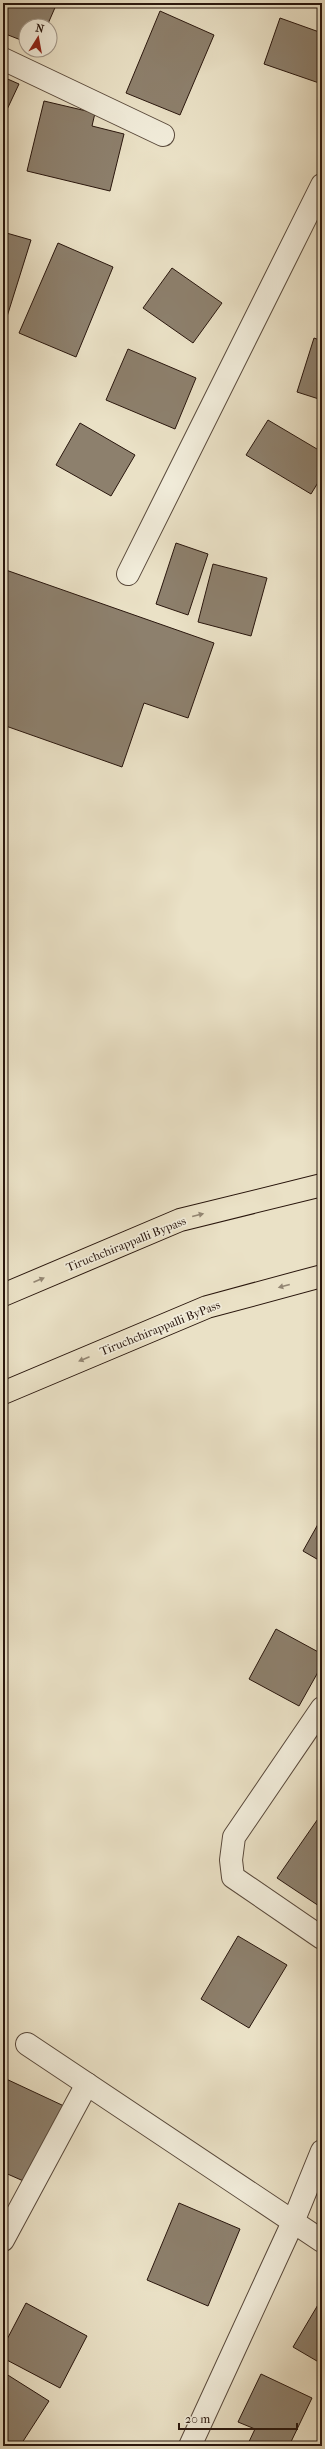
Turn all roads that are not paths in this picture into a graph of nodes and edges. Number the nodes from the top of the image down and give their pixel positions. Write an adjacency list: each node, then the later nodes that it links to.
1 (3, 59): 2 (street)
2 (163, 135)
3 (322, 185): 4 (street)
4 (128, 574)
5 (322, 1185): 7 (highway, Tiruchchirappalli Bypass, one-way to 5)
6 (322, 1276): 8 (highway, Tiruchchirappalli ByPass, one-way to 8)
7 (3, 1295)
8 (3, 1393)
9 (322, 1708): 10 (street)
10 (322, 1938)
11 (27, 2044): 12 (street)
12 (86, 2084): 14 (street); 15 (street)
13 (322, 2151): 14 (street)
14 (293, 2222): 16 (street); 17 (street)
15 (3, 2240)
16 (322, 2241)
17 (190, 2446)

